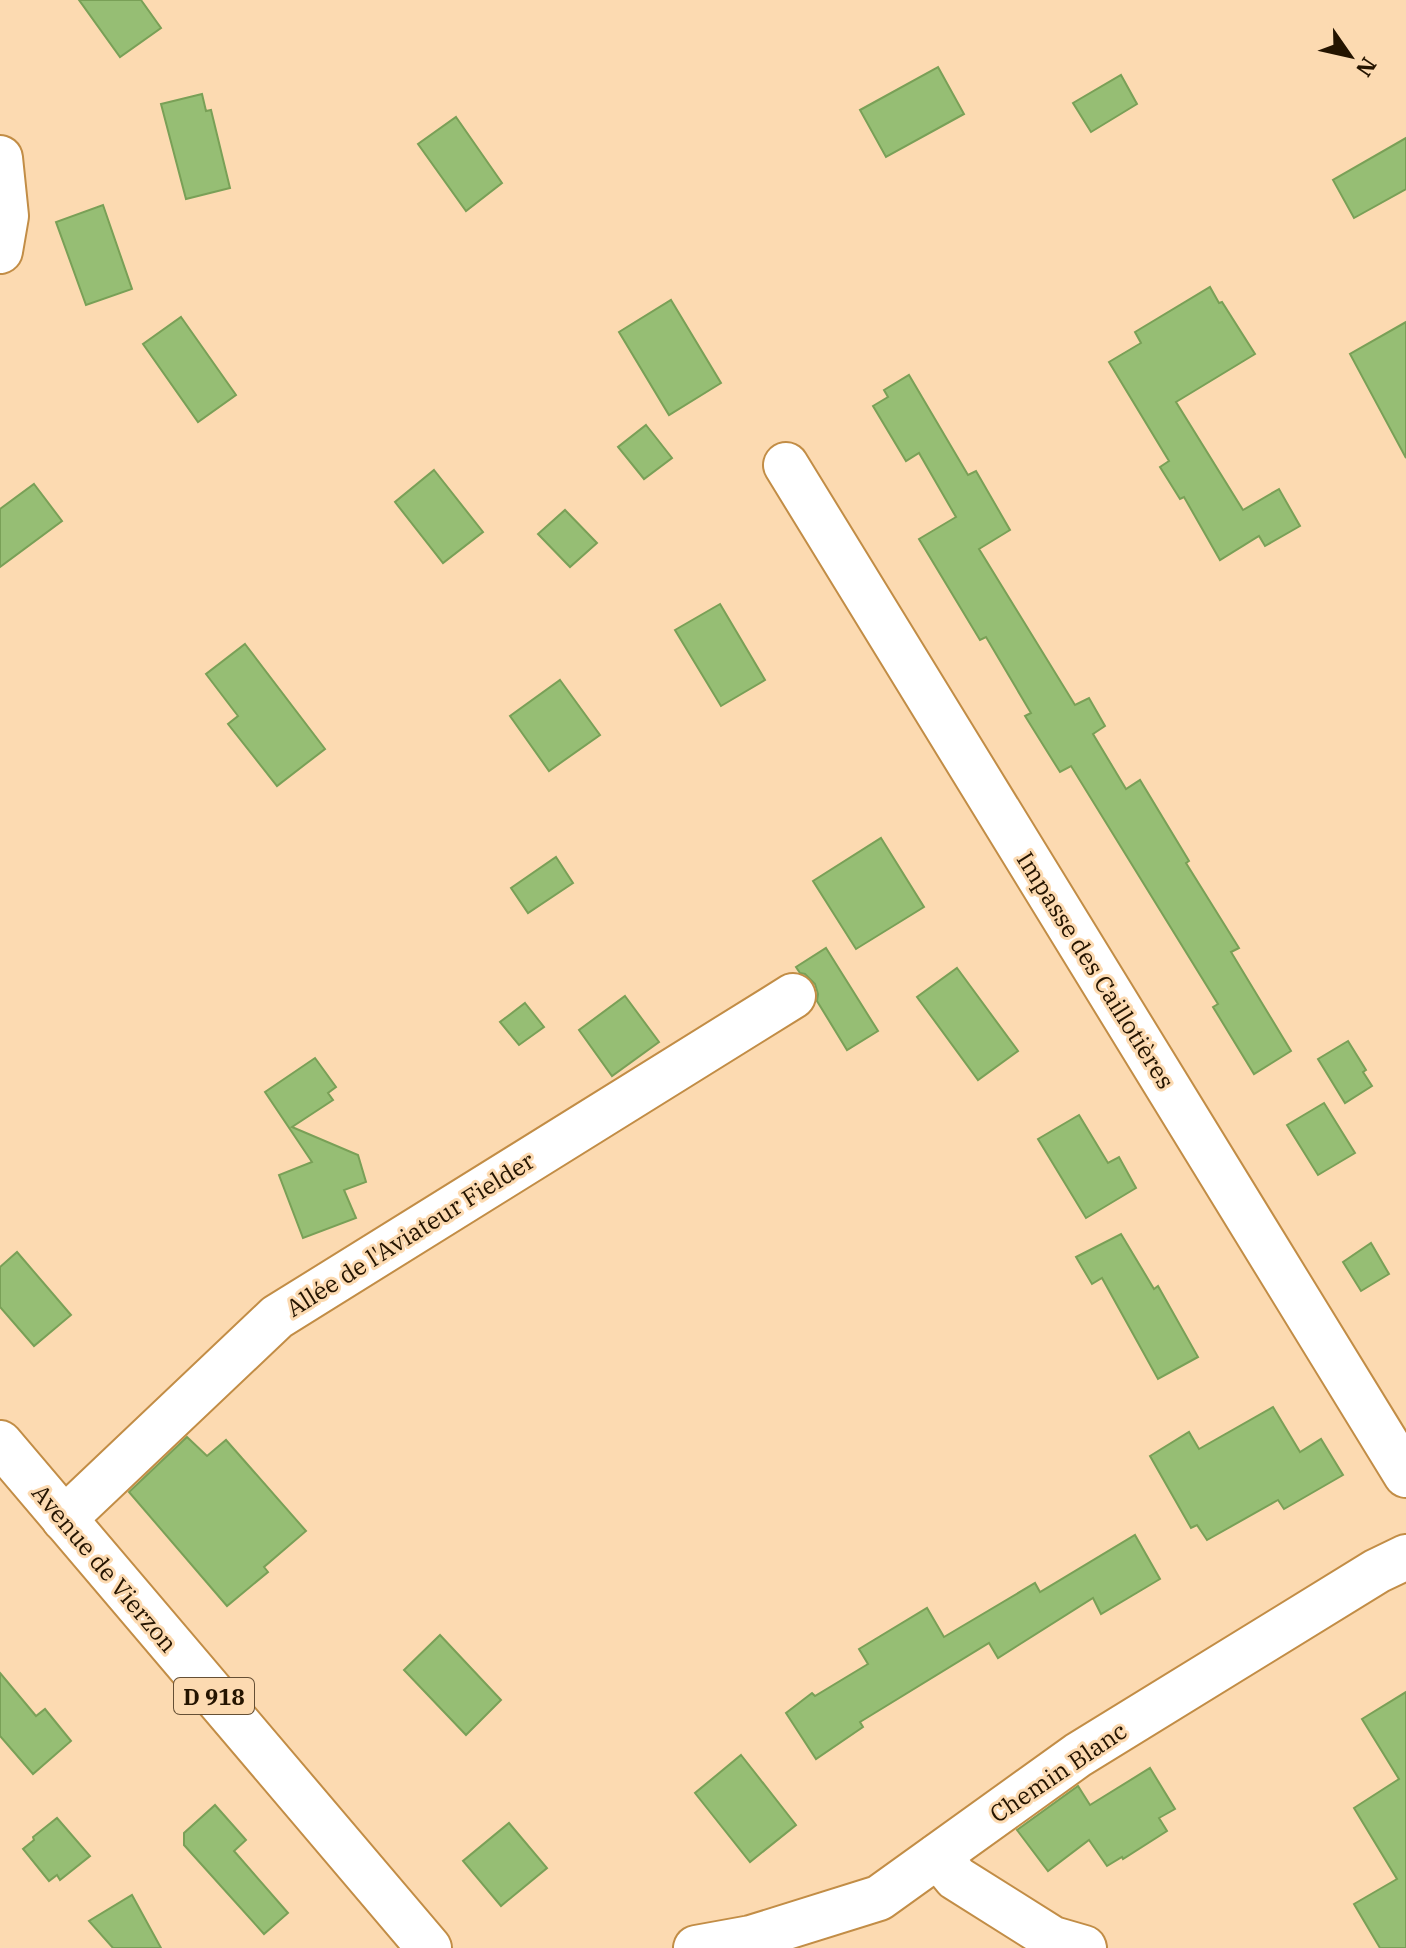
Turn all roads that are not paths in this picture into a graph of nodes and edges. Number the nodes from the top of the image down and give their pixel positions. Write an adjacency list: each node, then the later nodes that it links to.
1 (0, 158): 2 (street)
2 (0, 251)
3 (786, 465): 6 (street, Impasse des Caillotières)
4 (793, 996): 7 (street, Allée de l'Aviateur Fielder)
5 (0, 1443): 7 (street, Avenue de Vierzon / D 918)
6 (1406, 1475)
7 (64, 1519): 10 (street, Avenue de Vierzon / D 918)
8 (1406, 1557): 9 (street, Chemin Blanc)
9 (938, 1856): 11 (street, Chemin Blanc); 12 (street)
10 (429, 1948)
11 (696, 1948)
12 (1084, 1948)

